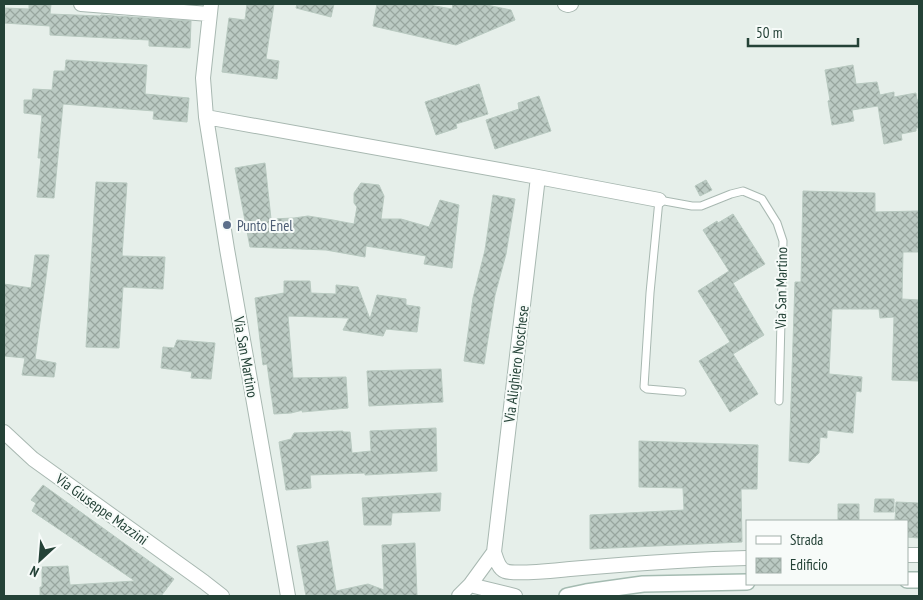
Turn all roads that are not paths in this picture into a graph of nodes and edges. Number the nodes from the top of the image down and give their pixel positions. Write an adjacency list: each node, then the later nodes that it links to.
1 (81, 4): 4 (street)
2 (564, 4): 3 (street)
3 (571, 4)
4 (210, 9): 5 (street, Via San Martino)
5 (206, 116): 6 (street, Via San Martino); 18 (street, Via San Martino)
6 (538, 177): 7 (street, Via San Martino); 11 (street, Via Alighiero Noschese)
7 (659, 200): 8 (lane); 9 (lane, Via San Martino)
8 (682, 392)
9 (779, 401)
10 (4, 432): 13 (street, Via Giuseppe Mazzini)
11 (494, 552): 12 (street); 15 (street)
12 (746, 558)
13 (204, 582): 16 (street); 17 (street, Via Giuseppe Mazzini)
14 (746, 582): 21 (main road)
15 (470, 586): 19 (street); 20 (street)
16 (205, 596)
17 (222, 596)
18 (288, 596)
19 (459, 596)
20 (515, 596)
21 (567, 596)

